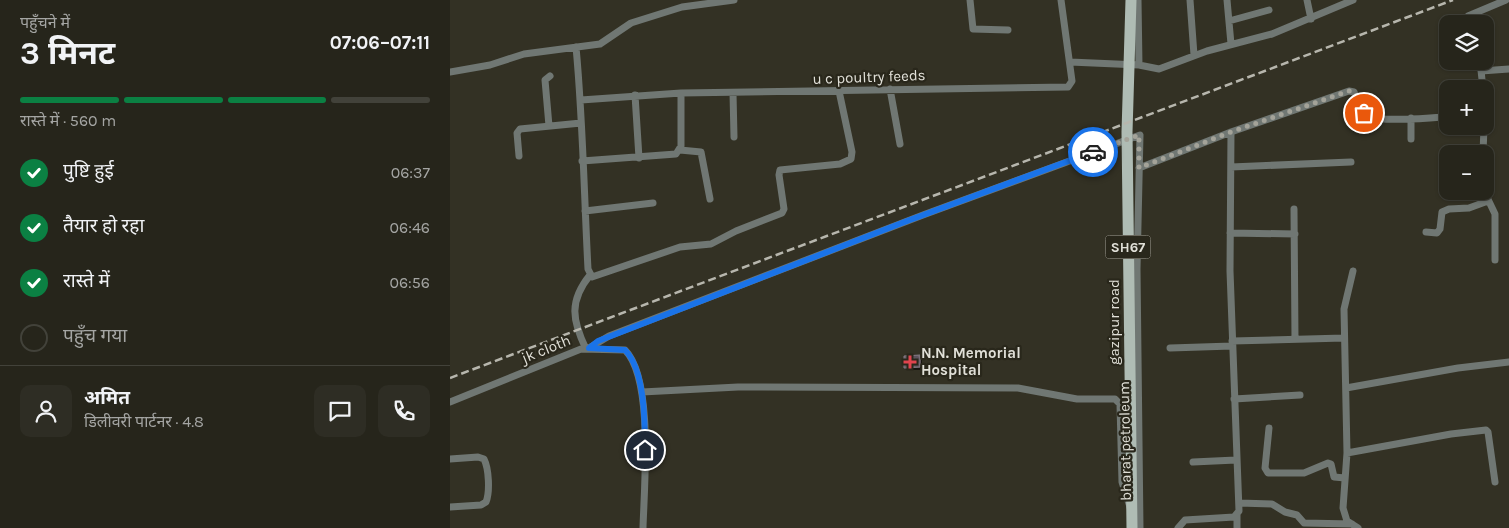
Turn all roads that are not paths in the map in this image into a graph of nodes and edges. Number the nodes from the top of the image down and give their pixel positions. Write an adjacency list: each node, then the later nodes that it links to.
1 (734, 0): 17 (street)
2 (970, 0): 15 (street)
3 (1061, 0): 19 (street, u c poultry feeds)
4 (1131, 0): 78 (main road, gazipur road / SH67)
5 (1138, 0): 20 (street)
6 (1190, 0): 18 (street)
7 (1227, 0): 14 (street)
8 (1307, 0): 13 (street)
9 (1353, 0): 13 (street)
10 (1506, 0): 12 (street)
11 (1269, 10): 14 (street)
12 (1472, 15)
13 (1312, 19): 16 (street)
14 (1229, 21): 16 (street)
15 (1008, 30)
16 (1231, 44): 18 (street)
17 (576, 47): 23 (street); 31 (street)
18 (1194, 56): 20 (street)
19 (1070, 62): 20 (street); 26 (street, u c poultry feeds)
20 (1139, 65)
21 (1509, 69): 22 (street)
22 (1481, 71): 25 (street)
23 (450, 72)
24 (550, 76): 35 (street)
25 (1482, 80)
26 (890, 89): 27 (street, u c poultry feeds); 39 (street)
27 (839, 91): 29 (street, u c poultry feeds); 57 (street)
28 (680, 93): 29 (street, u c poultry feeds); 30 (street, u c poultry feeds); 40 (street)
29 (733, 93): 37 (street)
30 (635, 95): 31 (street, u c poultry feeds); 42 (street)
31 (581, 100): 34 (street)
32 (1439, 116): 33 (street)
33 (1411, 118): 36 (street); 38 (street)
34 (581, 123): 35 (street); 43 (street)
35 (549, 126): 41 (street)
36 (1231, 132): 45 (street); 46 (street)
37 (734, 137)
38 (1411, 138)
39 (900, 144)
40 (680, 150): 42 (street); 47 (street)
41 (519, 156)
42 (639, 158): 43 (street)
43 (582, 161): 51 (street)
44 (1352, 162): 45 (street)
45 (1231, 167): 53 (street)
46 (1139, 168): 61 (street, bharat petroleum); 83 (street, bharat petroleum)
47 (710, 199)
48 (1488, 201): 52 (street); 55 (street)
49 (653, 203): 51 (street)
50 (1294, 209): 54 (street)
51 (585, 211): 57 (street)
52 (1426, 232)
53 (1230, 233): 54 (street); 60 (street)
54 (1295, 234): 59 (street)
55 (1495, 260)
56 (1353, 271): 58 (street)
57 (590, 275): 61 (street)
58 (1344, 338): 59 (street); 64 (street)
59 (1295, 339): 60 (street)
60 (1232, 344): 62 (street); 67 (street)
61 (587, 348): 65 (street, jk cloth); 68 (street, jk cloth)
62 (1170, 348)
63 (1509, 362): 64 (street)
64 (1346, 388): 70 (street)
65 (642, 392): 78 (street); 81 (street, jk cloth)
66 (1300, 395): 67 (street)
67 (1234, 399): 72 (street)
68 (450, 402)
69 (1269, 428): 74 (street)
70 (1347, 453): 74 (street); 75 (street)
71 (450, 459): 77 (street)
72 (1236, 460): 73 (street); 76 (street)
73 (1193, 462)
74 (1345, 478): 80 (street)
75 (1495, 482)
76 (1239, 503): 79 (street); 80 (street)
77 (450, 507)
78 (1131, 510): 82 (main road, SH67)
79 (1237, 515): 84 (street); 85 (street)
80 (1355, 526)
81 (643, 528)
82 (1132, 528)
83 (1140, 528)
84 (1178, 528)
85 (1237, 528)

